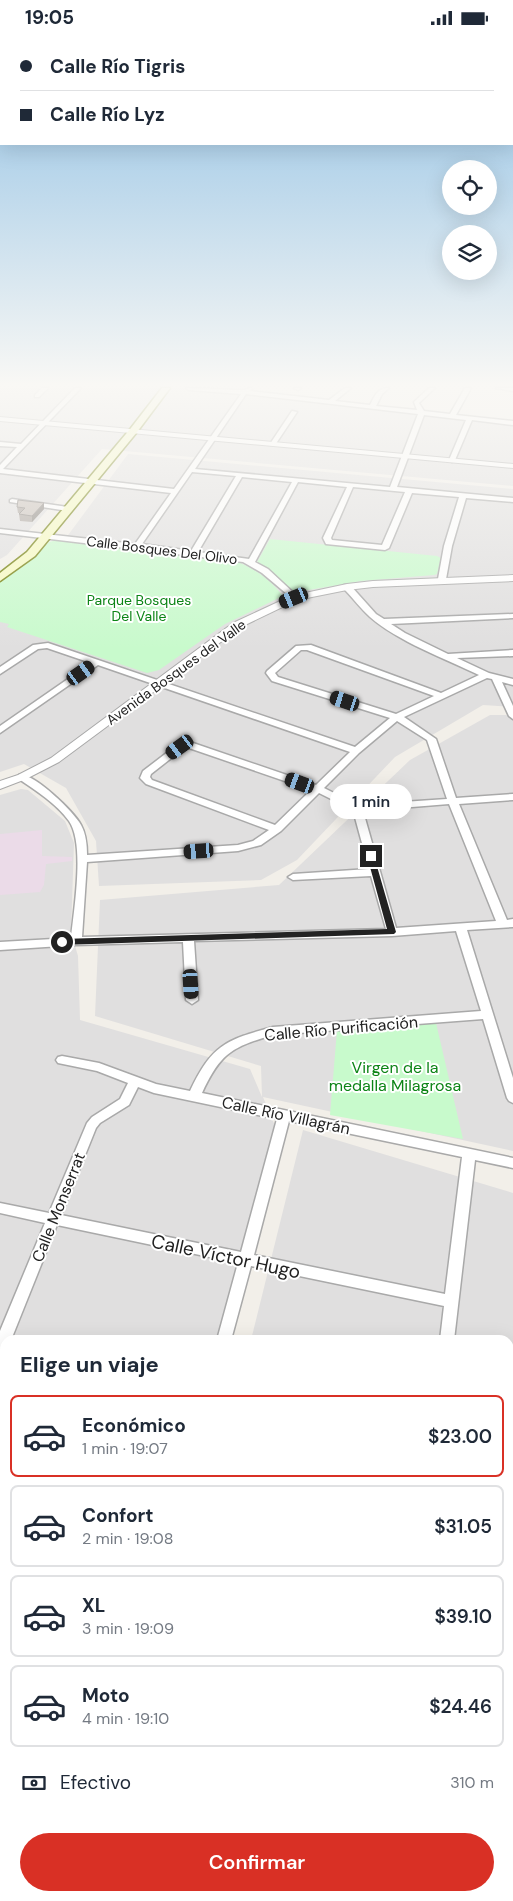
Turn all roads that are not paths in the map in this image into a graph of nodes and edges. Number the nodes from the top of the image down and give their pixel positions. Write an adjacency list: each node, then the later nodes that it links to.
1 (41, 475): 7 (street)
2 (93, 475): 7 (main road)
3 (185, 475): 10 (street)
4 (240, 475): 6 (street); 20 (street)
5 (397, 475): 9 (street)
6 (296, 480): 8 (street); 22 (street)
7 (88, 481): 10 (street); 15 (main road)
8 (351, 485): 9 (street); 11 (street)
9 (392, 489): 11 (street)
10 (174, 491): 19 (street)
11 (408, 491): 12 (street)
12 (463, 495): 13 (street); 26 (street)
13 (513, 500)
14 (12, 501): 15 (street)
15 (65, 508): 17 (main road)
16 (0, 531): 17 (street, Calle Bosques Del Olivo)
17 (43, 535): 18 (street, Calle Bosques Del Olivo); 21 (main road); 23 (main road)
18 (60, 537): 19 (street, Calle Bosques Del Olivo); 21 (main road)
19 (136, 546): 20 (street, Calle Bosques Del Olivo)
20 (194, 553): 22 (street, Calle Bosques Del Olivo)
21 (31, 554): 25 (main road)
22 (251, 562): 28 (street, Calle Bosques Del Olivo)
23 (0, 568)
24 (513, 577): 26 (street, Avenida Bosques del Valle)
25 (0, 578)
26 (442, 579): 27 (street, Avenida Bosques del Valle)
27 (347, 587): 28 (street, Avenida Bosques del Valle); 30 (street)
28 (294, 598): 37 (street, Avenida Bosques del Valle)
29 (513, 616): 30 (street)
30 (382, 622): 32 (street)
31 (513, 653): 32 (street)
32 (447, 656): 35 (street)
33 (97, 662): 34 (street); 37 (street); 42 (street)
34 (0, 671)
35 (486, 675): 36 (street); 39 (street)
36 (496, 679): 38 (street); 40 (street)
37 (160, 682): 43 (street); 44 (street, Avenida Bosques del Valle)
38 (513, 682)
39 (441, 697): 41 (street); 41 (street)
40 (513, 715)
41 (397, 717): 43 (street); 48 (street)
42 (0, 730)
43 (356, 751): 46 (street)
44 (22, 777): 45 (street, Avenida Bosques del Valle); 51 (street)
45 (0, 785)
46 (317, 789): 49 (street); 50 (street); 50 (street)
47 (513, 797): 48 (street)
48 (453, 802): 49 (street); 54 (street)
49 (357, 808): 52 (street)
50 (277, 829): 51 (street)
51 (82, 859): 58 (street)
52 (375, 873): 53 (street); 56 (street)
53 (292, 877)
54 (508, 923): 55 (street)
55 (461, 928): 56 (street); 61 (street)
56 (392, 932): 57 (street)
57 (188, 938): 58 (street); 60 (street)
58 (76, 941): 59 (street)
59 (0, 946)
60 (192, 1000)
61 (487, 1015): 64 (street, Calle Río Purificación); 65 (street)
62 (62, 1059): 63 (street, Calle Río Villagrán)
63 (135, 1080): 64 (street, Calle Río Villagrán); 70 (street, Calle Monserrat)
64 (194, 1096): 66 (street, Calle Río Villagrán)
65 (513, 1097)
66 (284, 1114): 67 (street, Calle Río Villagrán); 71 (street)
67 (469, 1154): 68 (street, Calle Río Villagrán); 72 (street)
68 (513, 1163)
69 (0, 1208): 70 (street, Calle Víctor Hugo)
70 (52, 1218): 71 (street, Calle Víctor Hugo); 73 (street, Calle Monserrat)
71 (245, 1260): 72 (street, Calle Víctor Hugo); 74 (street)
72 (452, 1302): 75 (street)
73 (6, 1335)
74 (225, 1335)
75 (448, 1335)

